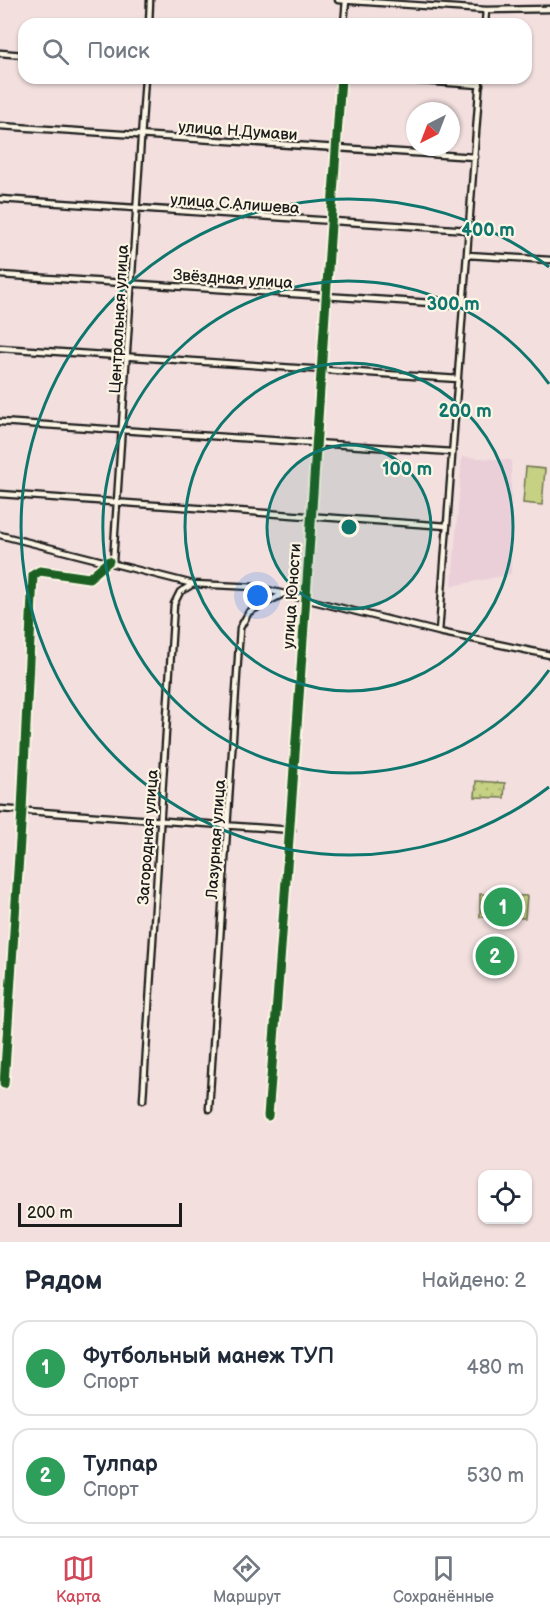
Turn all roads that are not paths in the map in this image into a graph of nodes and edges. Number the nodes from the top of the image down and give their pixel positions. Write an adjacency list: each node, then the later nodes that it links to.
1 (150, 0): 6 (street)
2 (338, 0): 3 (street)
3 (346, 0): 5 (street); 7 (street)
4 (550, 9): 5 (street)
5 (486, 10): 8 (street)
6 (149, 18)
7 (344, 18)
8 (485, 18)
9 (0, 53): 10 (street)
10 (18, 54)
11 (145, 84): 16 (street, Центральная улица)
12 (340, 84): 17 (street, улица Юности)
13 (465, 84): 14 (street)
14 (480, 85): 18 (street)
15 (0, 126): 16 (street, улица Н.Думави)
16 (141, 135): 17 (street, улица Н.Думави); 20 (street, Центральная улица)
17 (336, 148): 18 (street, улица Н.Думави); 21 (street, улица Юности)
18 (475, 157): 22 (street)
19 (0, 199): 20 (street, улица С.Алишева)
20 (136, 208): 21 (street, улица С.Алишева); 26 (street, Центральная улица)
21 (331, 221): 22 (street, улица С.Алишева); 27 (street, улица Юности)
22 (469, 230): 23 (street)
23 (467, 255): 24 (street); 28 (street)
24 (550, 260)
25 (0, 275): 26 (street, Звёздная улица)
26 (131, 283): 27 (street, Звёздная улица); 30 (street, Центральная улица)
27 (324, 296): 28 (street, Звёздная улица); 31 (street, улица Юности)
28 (463, 305): 32 (street)
29 (0, 348): 30 (street)
30 (128, 356): 31 (street); 34 (street, Центральная улица)
31 (320, 370): 32 (street); 35 (street, улица Юности)
32 (458, 379): 36 (street)
33 (0, 422): 34 (street)
34 (123, 429): 35 (street); 38 (street, Центральная улица)
35 (315, 443): 36 (street); 39 (street, улица Юности)
36 (452, 452): 40 (street)
37 (0, 494): 38 (street)
38 (118, 503): 39 (street); 42 (street, Центральная улица)
39 (311, 517): 40 (street); 45 (street, улица Юности)
40 (447, 526): 46 (street)
41 (0, 535): 42 (street)
42 (111, 562): 43 (street); 49 (street)
43 (194, 584): 44 (street); 50 (street, Загородная улица)
44 (283, 594): 45 (street); 51 (street, Лазурная улица)
45 (306, 600): 46 (street); 52 (street, улица Юности)
46 (439, 632): 47 (street)
47 (550, 655)
48 (0, 809): 49 (street)
49 (22, 810): 50 (street); 53 (street)
50 (159, 821): 51 (street); 54 (street, Загородная улица)
51 (228, 825): 52 (street); 55 (street, Лазурная улица)
52 (292, 830): 56 (street, улица Юности)
53 (4, 1084)
54 (143, 1100)
55 (209, 1108)
56 (268, 1116)

